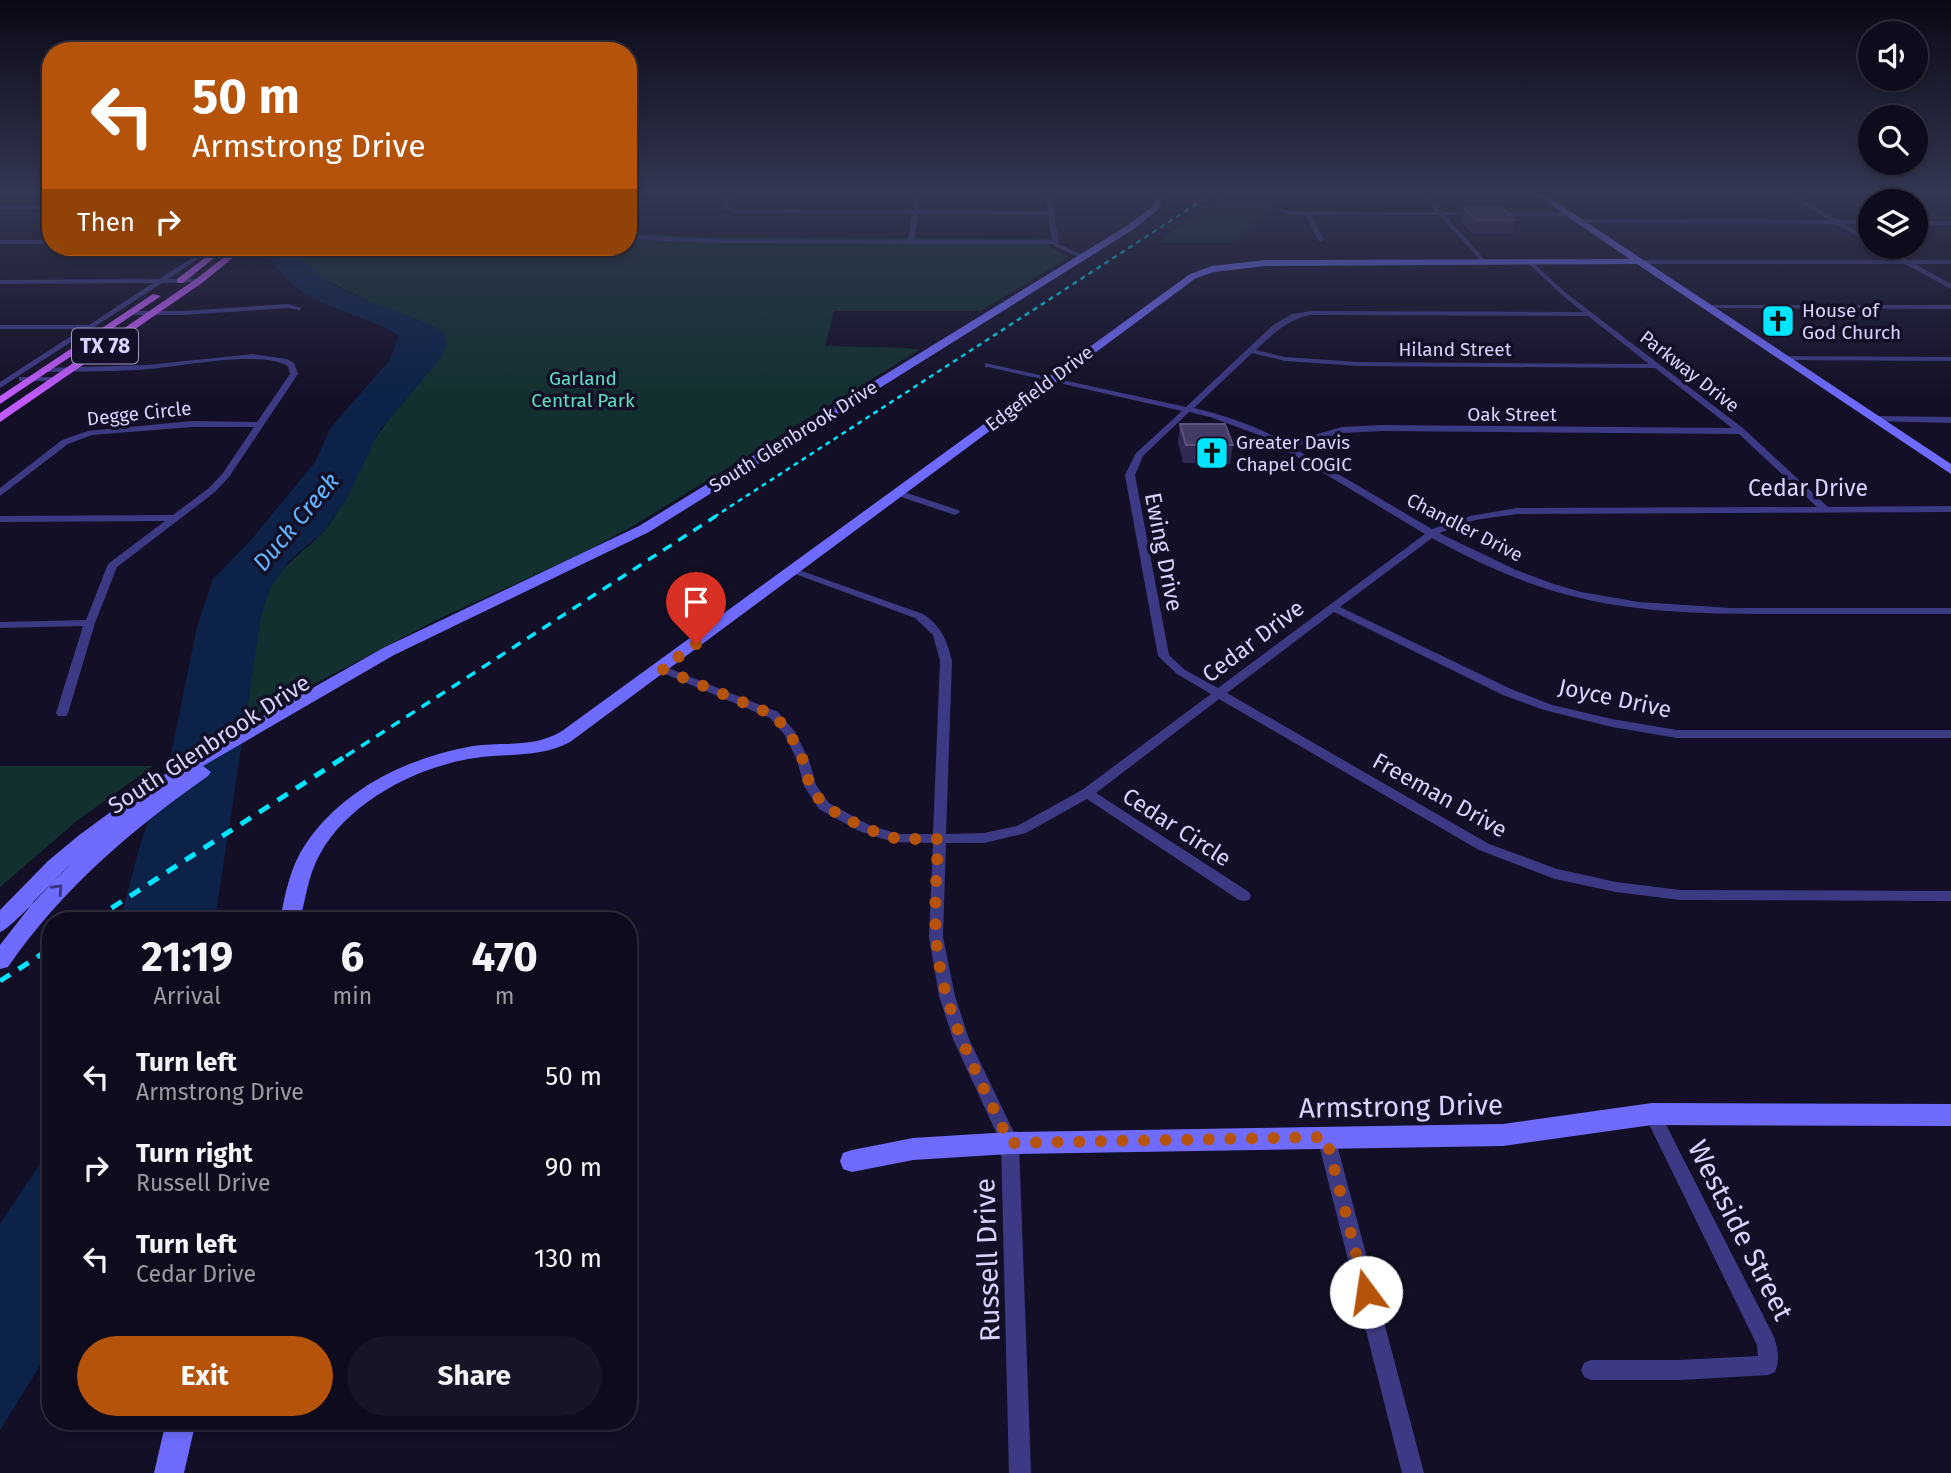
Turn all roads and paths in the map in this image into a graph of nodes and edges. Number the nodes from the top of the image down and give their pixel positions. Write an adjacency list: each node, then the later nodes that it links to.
1 (189, 263): 12 (street)
2 (203, 263): 13 (main road, TX 78)
3 (222, 263): 14 (main road, TX 78)
4 (1074, 263): 62 (street, South Glenbrook Drive)
5 (1259, 263): 36 (street, Edgefield Drive)
6 (1428, 263): 7 (street, Edgefield Drive)
7 (1485, 263): 8 (street, Edgefield Drive)
8 (1531, 263): 9 (street, Edgefield Drive); 22 (street, Parkway Drive)
9 (1558, 263)
10 (1637, 263): 17 (street)
11 (1907, 263): 16 (street)
12 (161, 281): 13 (street); 15 (street); 24 (street)
13 (179, 281): 14 (street); 21 (main road, TX 78)
14 (199, 281): 20 (main road, TX 78)
15 (0, 282)
16 (1951, 287)
17 (1705, 307): 18 (street); 26 (street)
18 (1951, 307)
19 (299, 308): 20 (street)
20 (154, 312): 21 (street); 30 (main road, TX 78)
21 (132, 313): 31 (main road, TX 78)
22 (1590, 314): 25 (street, Ewing Drive); 29 (street, Parkway Drive)
23 (0, 327): 24 (street)
24 (91, 327): 33 (street)
25 (1252, 351): 29 (street, Hiland Street); 39 (street, Ewing Drive)
26 (1782, 358): 27 (street); 41 (street)
27 (1951, 359)
28 (988, 365): 36 (street, Chandler Drive)
29 (1659, 366): 44 (street, Parkway Drive)
30 (71, 369): 31 (street); 35 (main road, TX 78); 43 (street)
31 (47, 370): 34 (main road, TX 78)
32 (0, 379): 33 (street)
33 (10, 379): 34 (street); 37 (street)
34 (32, 379): 35 (street); 38 (main road, TX 78)
35 (57, 379): 40 (main road, TX 78)
36 (1052, 379): 39 (street, Chandler Drive); 48 (street, Edgefield Drive)
37 (0, 386)
38 (0, 401)
39 (1187, 410): 45 (street, Chandler Drive); 61 (street, Ewing Drive)
40 (0, 418)
41 (1876, 419): 42 (street); 46 (street)
42 (1951, 420)
43 (259, 425): 47 (street, Degge Circle); 52 (street)
44 (1741, 431): 45 (street, Oak Street); 49 (street, Parkway Drive)
45 (1286, 446): 54 (street, Chandler Drive)
46 (1951, 470)
47 (0, 493)
48 (898, 493): 51 (street); 55 (street, Edgefield Drive)
49 (1825, 509): 50 (street, Cedar Drive); 54 (street, Cedar Drive)
50 (1951, 509)
51 (955, 512)
52 (173, 518): 53 (street); 58 (street)
53 (0, 519)
54 (1432, 533): 56 (street, Cedar Drive); 57 (street, Chandler Drive)
55 (792, 571): 60 (street, Edgefield Drive); 66 (street, Russell Drive)
56 (1333, 608): 61 (street, Cedar Drive); 64 (street, Joyce Drive)
57 (1951, 611)
58 (90, 623): 59 (street); 63 (street)
59 (0, 625)
60 (662, 669): 66 (street, Cedar Drive); 69 (street, Edgefield Drive)
61 (1219, 693): 65 (street, Cedar Drive); 68 (street, Freeman Drive)
62 (306, 702): 70 (street, South Glenbrook Drive); 71 (street, South Glenbrook Drive, one-way to 62)
63 (62, 713)
64 (1951, 734)
65 (1087, 793): 66 (street, Cedar Drive); 67 (street, Cedar Circle)
66 (938, 839): 75 (street, Russell Drive)
67 (1244, 896)
68 (1951, 896)
69 (292, 912)
70 (0, 924)
71 (0, 961)
72 (1652, 1114): 73 (street, Armstrong Drive); 74 (street, Armstrong Drive); 77 (street, Westside Street)
73 (1951, 1115)
74 (1326, 1137): 75 (street, Armstrong Drive); 81 (street)
75 (1010, 1143): 76 (street, Armstrong Drive); 80 (street, Russell Drive)
76 (852, 1161)
77 (1591, 1370)
78 (179, 1430): 79 (street)
79 (170, 1473)
80 (1020, 1473)
81 (1413, 1473)

